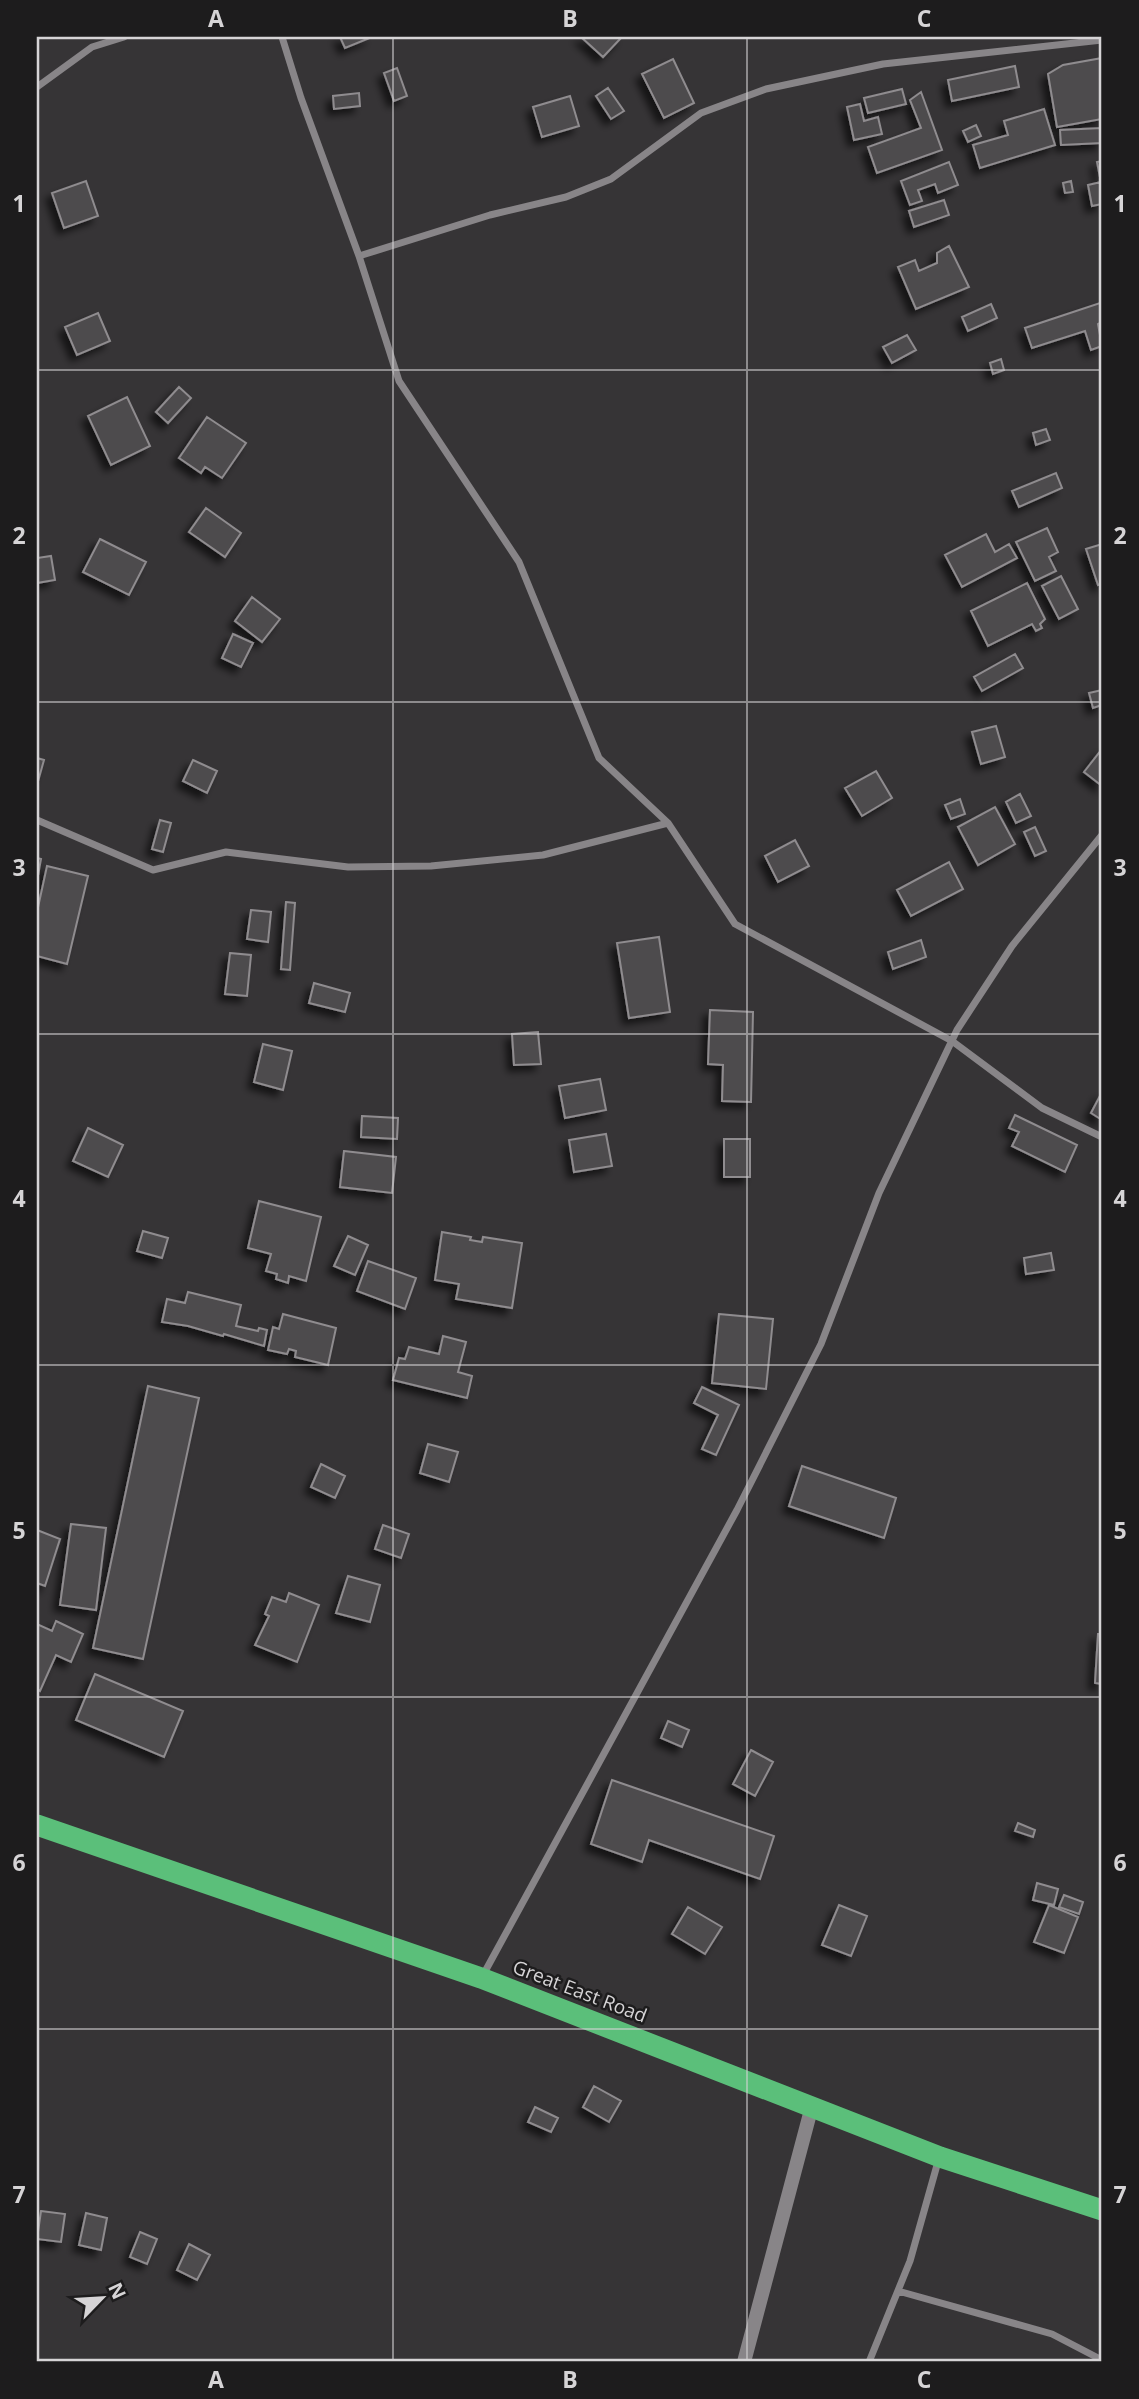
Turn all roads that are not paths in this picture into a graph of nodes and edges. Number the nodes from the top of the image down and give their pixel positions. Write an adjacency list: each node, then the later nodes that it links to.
1 (124, 37): 4 (street)
2 (282, 37): 5 (street)
3 (1102, 40): 5 (street)
4 (37, 87)
5 (359, 256): 7 (street)
6 (37, 820): 7 (street)
7 (668, 823): 9 (street)
8 (1102, 835): 9 (street)
9 (952, 1041): 10 (street); 12 (street)
10 (1102, 1138)
11 (37, 1825): 12 (highway, Great East Road)
12 (481, 1978): 13 (highway, Great East Road)
13 (812, 2106): 14 (highway, Great East Road); 18 (main road)
14 (940, 2157): 15 (highway, Great East Road); 16 (street)
15 (1102, 2210)
16 (898, 2291): 17 (street); 19 (street)
17 (1102, 2360)
18 (744, 2362)
19 (869, 2362)

